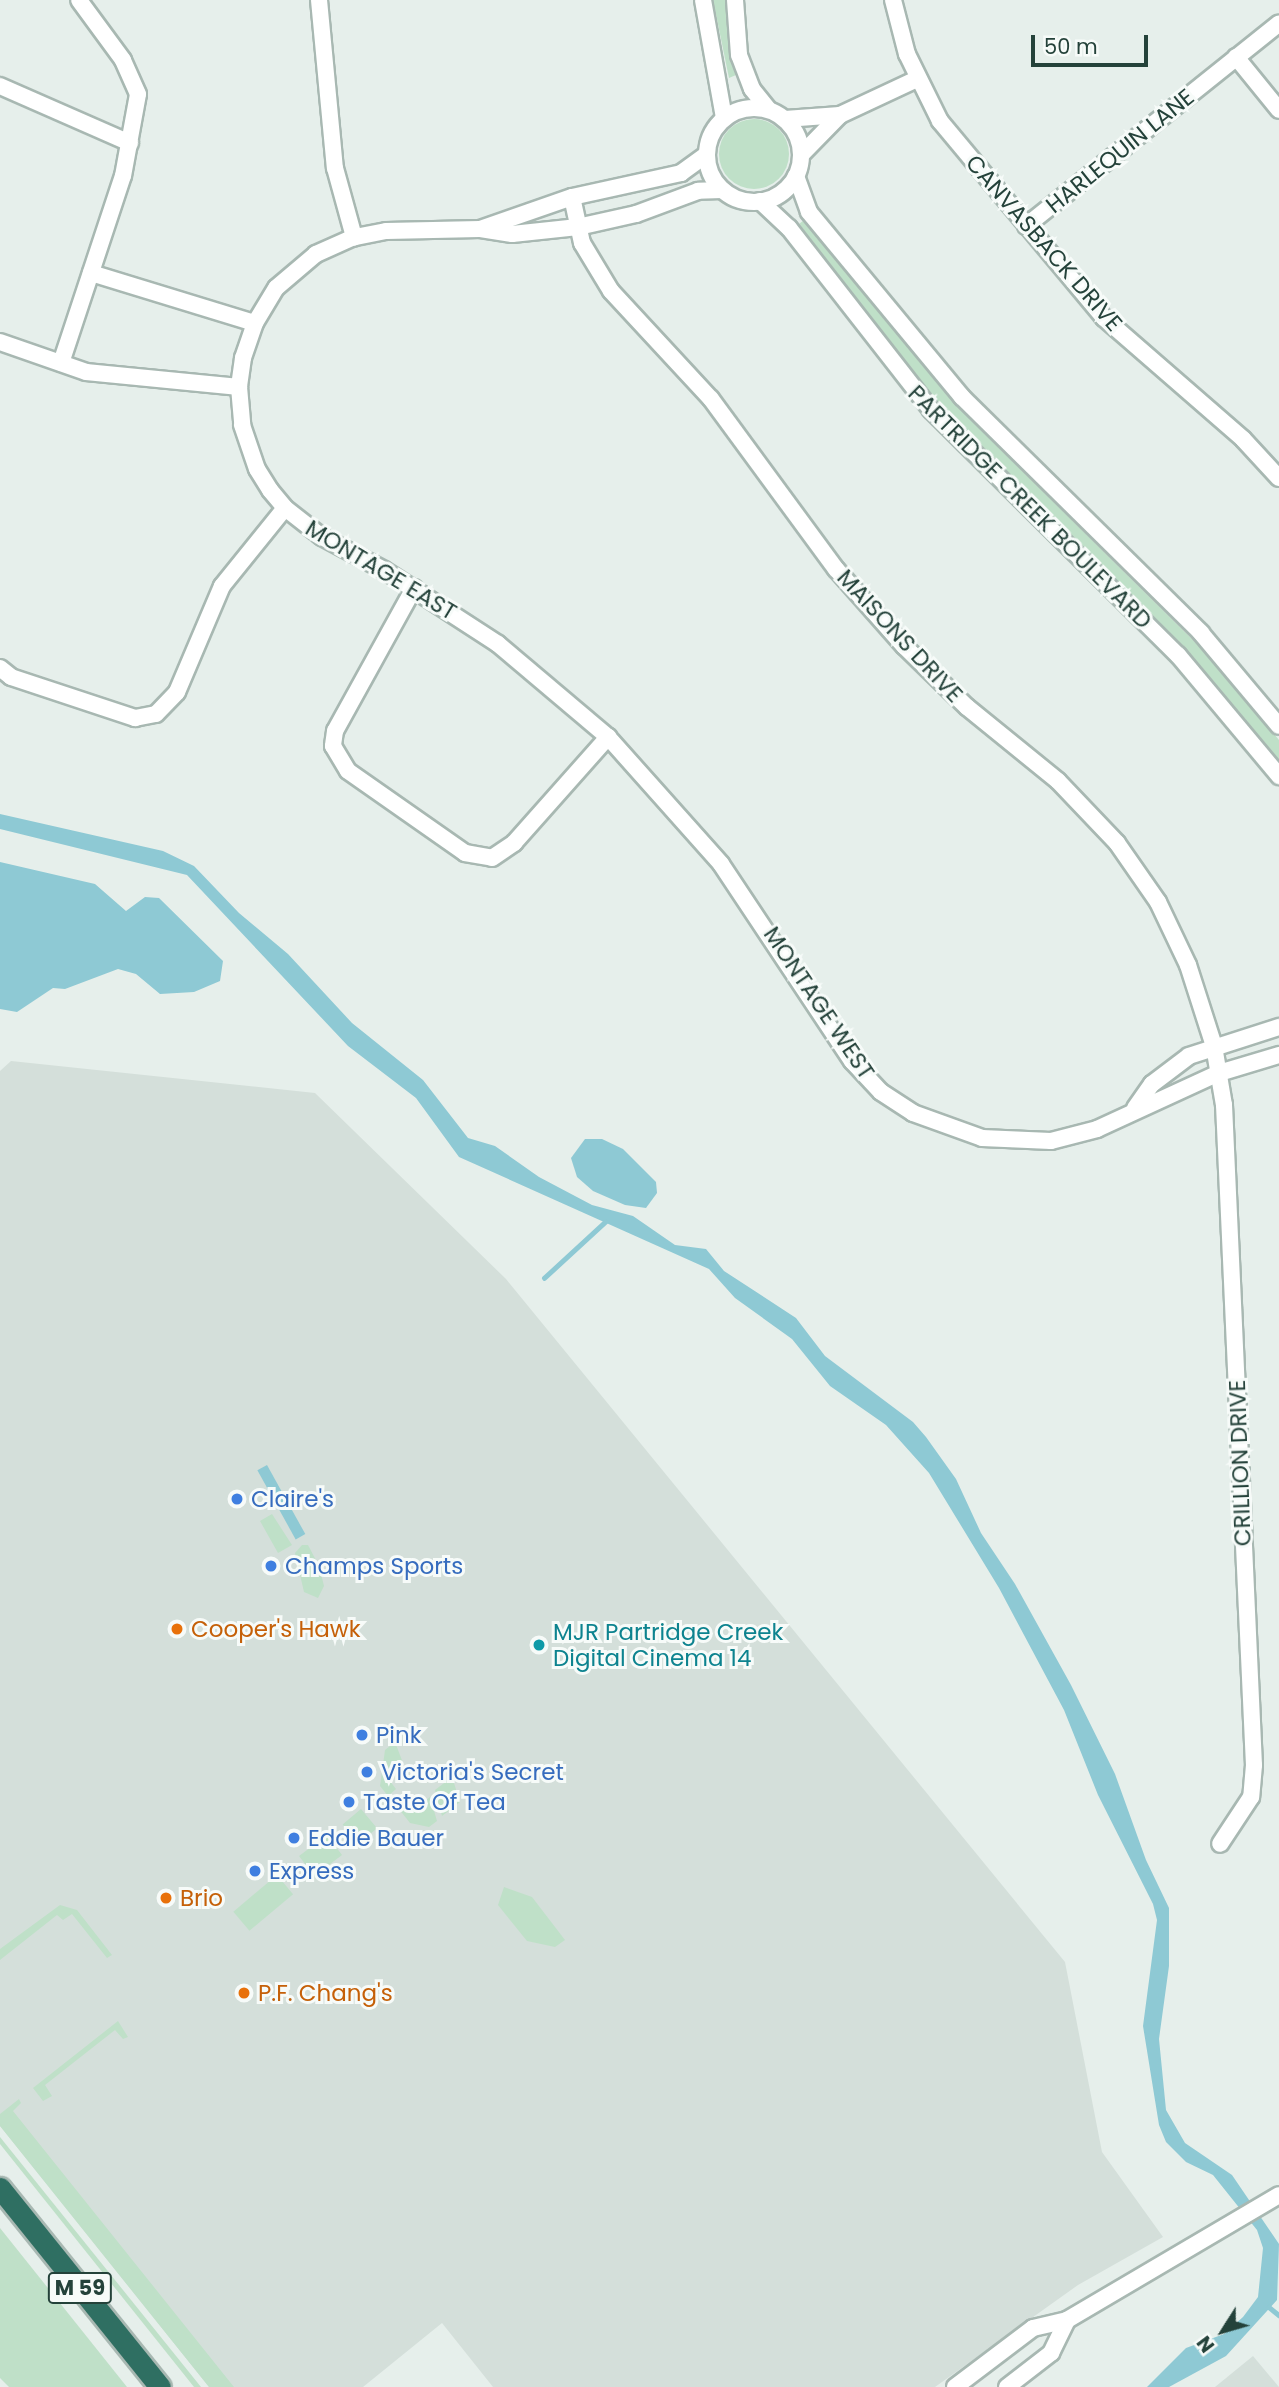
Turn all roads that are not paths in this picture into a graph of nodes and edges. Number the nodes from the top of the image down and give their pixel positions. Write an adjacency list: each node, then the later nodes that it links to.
1 (79, 0): 15 (street)
2 (319, 0): 25 (street)
3 (703, 0): 13 (street)
4 (735, 0): 10 (street)
5 (894, 0): 8 (street, CANVASBACK DRIVE)
6 (1279, 23): 7 (street, HARLEQUIN LANE)
7 (1236, 57): 11 (street); 22 (street, HARLEQUIN LANE)
8 (917, 79): 12 (street); 22 (street, CANVASBACK DRIVE)
9 (0, 86): 15 (street)
10 (768, 110): 13 (street); 14 (street)
11 (1279, 110)
12 (839, 115): 14 (street); 17 (street)
13 (724, 118): 16 (street)
14 (785, 119): 17 (street)
15 (130, 143): 26 (street)
16 (707, 154): 19 (street); 20 (street, MONTAGE EAST)
17 (801, 155): 18 (street)
18 (796, 176): 21 (street); 35 (street, PARTRIDGE CREEK BOULEVARD)
19 (722, 190): 21 (street); 23 (street, MONTAGE EAST)
20 (572, 197): 23 (street, MAISONS DRIVE); 24 (street, MONTAGE EAST)
21 (760, 201): 37 (street, PARTRIDGE CREEK BOULEVARD)
22 (1026, 226): 31 (street, CANVASBACK DRIVE)
23 (578, 227): 24 (street, MONTAGE EAST); 39 (street, MAISONS DRIVE)
24 (480, 229): 25 (street, MONTAGE EAST)
25 (354, 237): 27 (street, MONTAGE EAST)
26 (91, 273): 27 (street); 29 (street)
27 (255, 323): 30 (street, MONTAGE EAST)
28 (0, 342): 29 (street)
29 (61, 363): 30 (street)
30 (239, 387): 32 (street, MONTAGE EAST)
31 (1279, 478)
32 (285, 508): 33 (street, MONTAGE EAST); 34 (street)
33 (414, 588): 36 (street, MONTAGE EAST); 36 (street)
34 (0, 668)
35 (1279, 726)
36 (608, 737): 42 (street, MONTAGE WEST)
37 (1279, 776)
38 (1279, 1027): 39 (street, MONTAGE WEST)
39 (1214, 1046): 41 (street, MAISONS DRIVE); 42 (street, MONTAGE WEST)
40 (1279, 1055): 41 (street, MONTAGE WEST)
41 (1219, 1073): 42 (street, MONTAGE WEST); 43 (street, CRILLION DRIVE)
42 (1135, 1108)
43 (1220, 1844)
44 (0, 2188): 47 (highway, M 59)
45 (1276, 2197): 46 (street)
46 (1067, 2320): 48 (street); 49 (street)
47 (160, 2387)
48 (955, 2387)
49 (1007, 2387)

